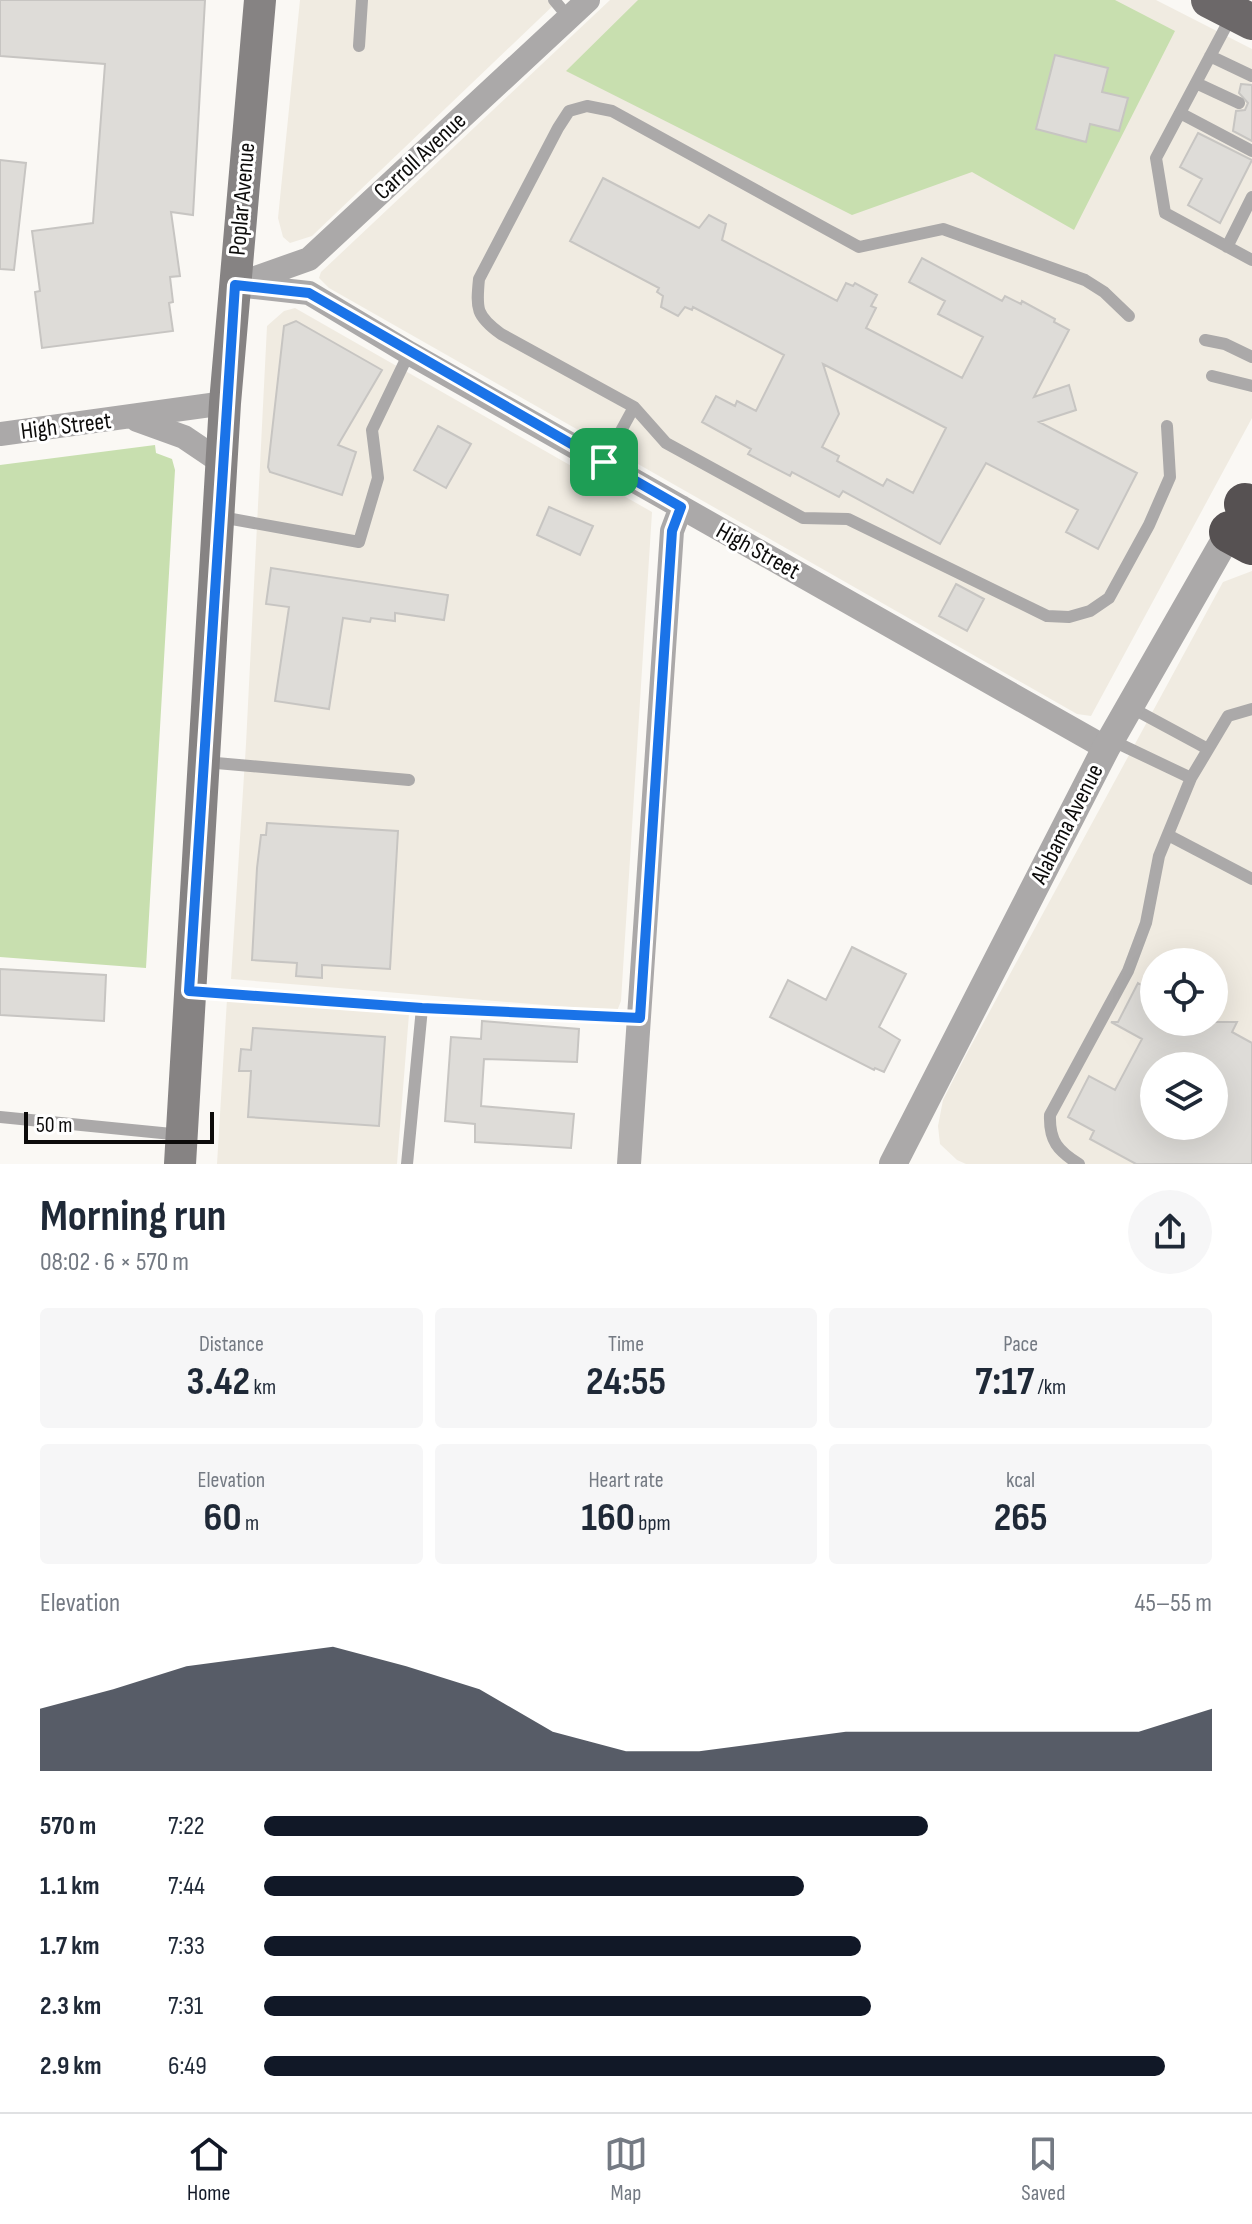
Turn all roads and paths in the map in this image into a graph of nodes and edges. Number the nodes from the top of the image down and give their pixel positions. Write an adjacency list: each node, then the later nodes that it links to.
1 (260, 0): 16 (main road, Poplar Avenue)
2 (362, 0): 6 (lane)
3 (588, 0): 4 (street, Carroll Avenue)
4 (561, 9): 16 (street, Carroll Avenue)
5 (1232, 11): 7 (lane)
6 (359, 46)
7 (1210, 56): 8 (lane); 9 (lane)
8 (1252, 76)
9 (1196, 83): 10 (lane); 11 (lane)
10 (1239, 103)
11 (1180, 113): 12 (lane); 14 (lane)
12 (1252, 151)
13 (1252, 197): 14 (lane)
14 (1227, 247): 15 (lane)
15 (1252, 260)
16 (235, 285): 19 (street, High Street); 23 (main road, Poplar Avenue)
17 (1129, 316): 24 (lane)
18 (1205, 340): 20 (lane)
19 (409, 353): 29 (street, High Street); 32 (lane)
20 (1252, 357)
21 (1212, 376): 22 (lane)
22 (1252, 386)
23 (225, 403): 25 (street, High Street); 28 (main road, Poplar Avenue)
24 (634, 407): 26 (lane); 29 (lane)
25 (131, 418): 27 (street, High Street); 28 (street, High Street)
26 (1167, 426)
27 (0, 434)
28 (221, 462): 32 (main road, Poplar Avenue)
29 (604, 462): 30 (street, High Street)
30 (681, 507): 35 (street, High Street); 44 (street)
31 (1246, 516): 33 (street, Alabama Avenue)
32 (219, 517): 37 (main road, Poplar Avenue)
33 (1130, 707): 35 (street, Alabama Avenue); 36 (lane)
34 (1252, 709): 36 (lane)
35 (1108, 744): 38 (lane); 49 (street, Alabama Avenue)
36 (1206, 748): 38 (lane)
37 (202, 762): 39 (lane); 42 (main road, Poplar Avenue)
38 (1191, 778): 40 (lane)
39 (409, 780)
40 (1168, 835): 41 (lane); 50 (lane)
41 (1252, 879)
42 (189, 991): 43 (lane); 46 (main road, Poplar Avenue)
43 (422, 1008): 44 (lane); 47 (lane)
44 (640, 1018): 48 (street)
45 (0, 1117): 46 (lane)
46 (181, 1149)
47 (407, 1164)
48 (629, 1164)
49 (893, 1164)
50 (1079, 1164)

